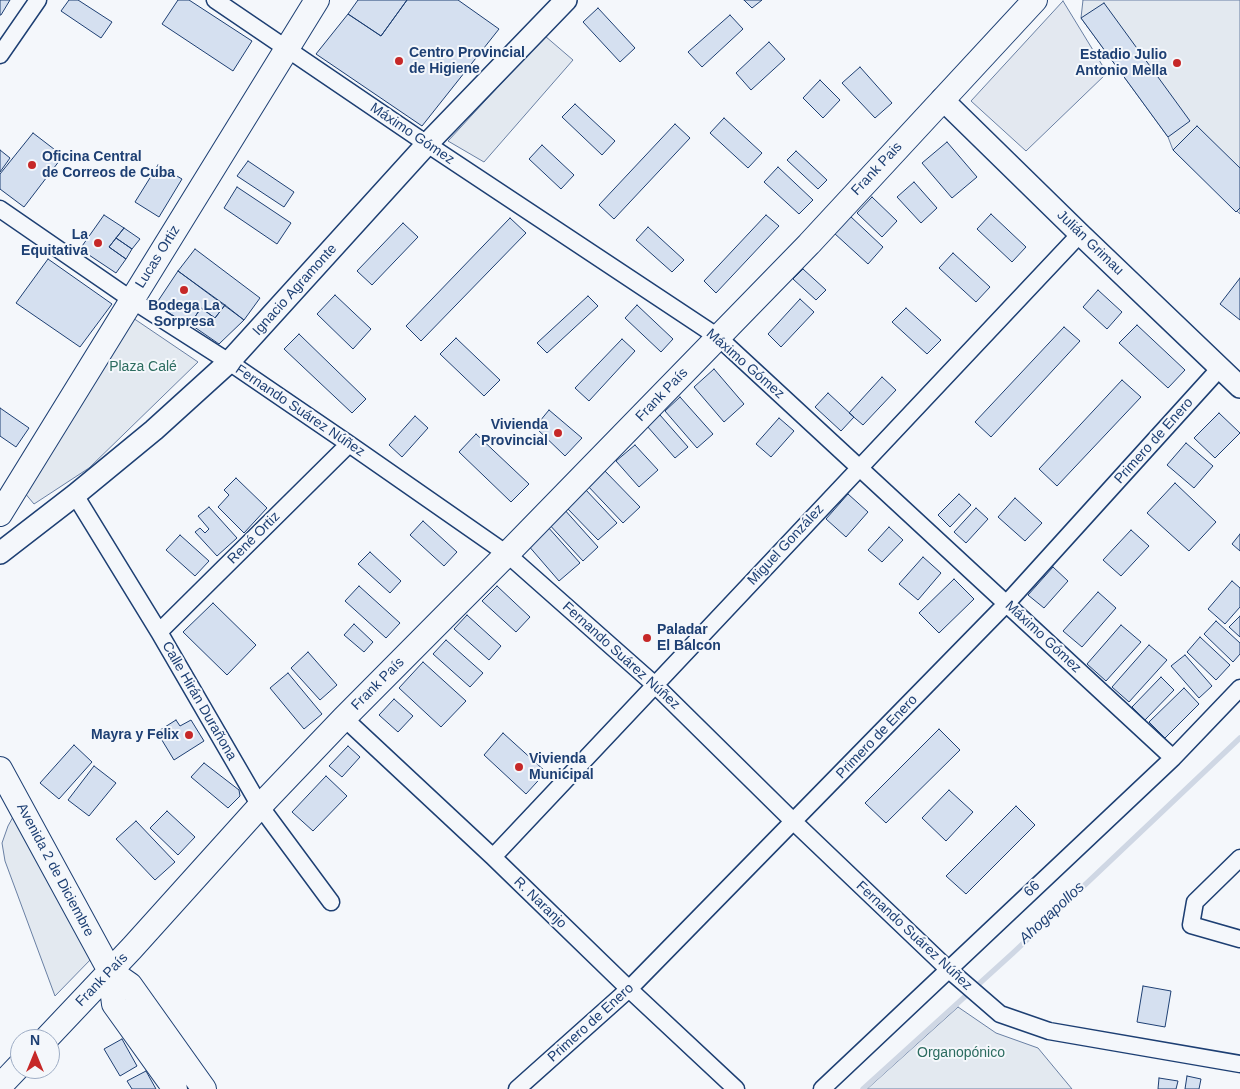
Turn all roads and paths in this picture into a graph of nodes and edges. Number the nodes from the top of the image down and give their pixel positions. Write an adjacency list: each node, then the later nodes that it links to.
1 (38, 0): 7 (street)
2 (215, 0): 6 (street, Máximo Gómez)
3 (317, 0): 6 (main road, Lucas Ortiz)
4 (566, 0): 9 (street, Ignacio Agramonte)
5 (1035, 0): 8 (main road, Frank Pais)
6 (286, 49): 9 (street, Máximo Gómez); 12 (main road, Lucas Ortiz)
7 (0, 55)
8 (942, 99): 11 (street, Julián Grimau); 13 (main road, Frank Pais)
9 (427, 144): 13 (street, Máximo Gómez); 14 (street, Ignacio Agramonte)
10 (0, 208): 12 (street, Fernando Suárez Núñez)
11 (1080, 234): 15 (street, Julián Grimau); 18 (street, Miguel González)
12 (132, 300): 14 (street, Fernando Suárez Núñez); 20 (main road, Lucas Ortiz)
13 (718, 337): 18 (street, Máximo Gómez); 22 (main road, Frank País)
14 (229, 362): 17 (street, Fernando Suárez Núñez); 19 (street, Ignacio Agramonte)
15 (1220, 368): 16 (street, Julián Grimau); 23 (street, Primero de Enero)
16 (1240, 387)
17 (349, 444): 22 (street, Fernando Suárez Núñez); 24 (street, René Ortiz)
18 (859, 468): 23 (street, Máximo Gómez); 25 (street, Miguel González)
19 (76, 495): 21 (street, Ignacio Agramonte); 24 (street, Calle Hirán Durañona)
20 (0, 514)
21 (0, 553)
22 (507, 554): 25 (street, Fernando Suárez Núñez); 27 (main road, Frank País)
23 (1007, 603): 28 (street, Máximo Gómez); 31 (street, Primero de Enero)
24 (159, 632): 30 (street, Calle Hirán Durañona)
25 (654, 685): 31 (street, Fernando Suárez Núñez); 32 (street, Miguel González)
26 (1240, 688): 28 (street, 66)
27 (344, 718): 30 (main road, Frank País); 32 (street, R. Naranjo)
28 (1173, 758): 37 (street, 66)
29 (0, 769): 38 (main road, Avenida 2 de Diciembre)
30 (260, 806): 34 (street, Calle Hirán Durañona); 36 (main road, Frank País)
31 (794, 822): 37 (street, Fernando Suárez Núñez); 40 (street, Primero de Enero)
32 (493, 857): 40 (street, R. Naranjo)
33 (1240, 858): 35 (street)
34 (331, 902)
35 (1240, 939)
36 (132, 948): 38 (main road, Frank País); 39 (main road)
37 (948, 969): 44 (street, Fernando Suárez Núñez); 47 (street, 66)
38 (110, 971): 39 (main road, Avenida 2 de Diciembre); 41 (main road, Frank País); 42 (main road, Avenida 2 de Diciembre)
39 (130, 985): 49 (main road, Avenida 2 de Diciembre)
40 (629, 989): 50 (street, Primero de Enero); 51 (street, R. Naranjo)
41 (88, 995): 42 (main road); 43 (main road, Frank País)
42 (114, 1004): 48 (main road, Avenida 2 de Diciembre)
43 (56, 1029)
44 (1240, 1064)
45 (10, 1076): 46 (main road)
46 (0, 1086)
47 (829, 1086)
48 (175, 1089)
49 (204, 1089)
50 (517, 1089)
51 (736, 1089)

